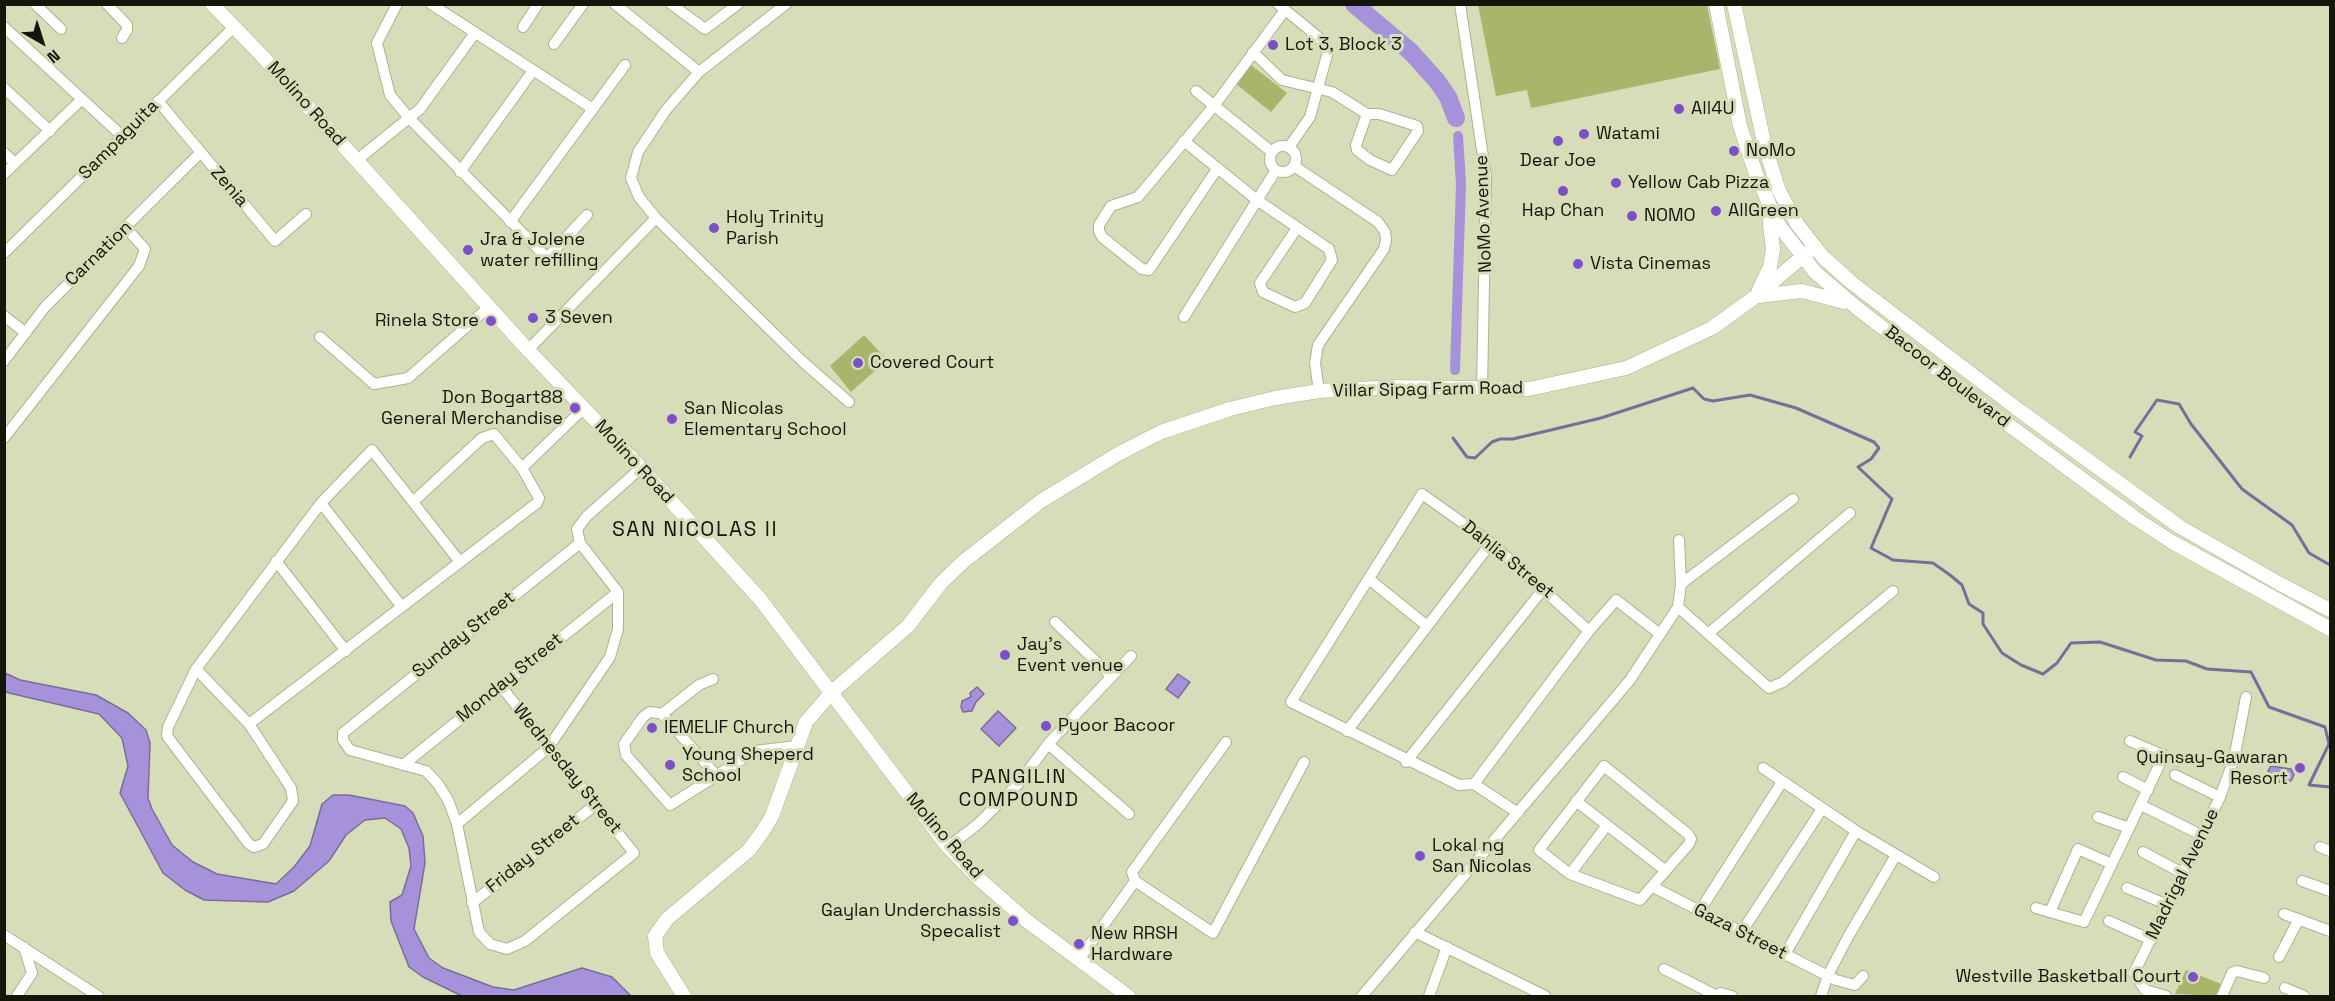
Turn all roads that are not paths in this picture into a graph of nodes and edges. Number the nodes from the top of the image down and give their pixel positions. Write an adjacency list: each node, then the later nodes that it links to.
1 (34, 4): 19 (street)
2 (107, 4): 21 (street)
3 (212, 4): 17 (main road, Molino Road)
4 (397, 4): 35 (street)
5 (432, 4): 20 (street)
6 (538, 4): 18 (street)
7 (584, 4): 22 (street)
8 (615, 4): 26 (street)
9 (671, 4): 14 (street)
10 (786, 4): 26 (street)
11 (1460, 4): 70 (street, NoMo Avenue)
12 (1716, 4): 51 (main road, Bacoor Boulevard)
13 (1734, 4): 58 (main road, Bacoor Boulevard)
14 (737, 5)
15 (1282, 7): 23 (street); 28 (street)
16 (4, 27): 30 (street)
17 (234, 27): 31 (street, Sampaguita); 43 (main road, Molino Road)
18 (523, 27)
19 (61, 29)
20 (475, 33): 25 (street); 35 (street)
21 (122, 38)
22 (554, 44)
23 (1253, 52): 28 (street); 32 (street)
24 (625, 65): 33 (street)
25 (532, 72): 33 (street); 48 (street)
26 (699, 72): 54 (street)
27 (4, 88): 36 (street)
28 (1318, 89): 34 (street); 39 (street)
29 (1196, 91): 32 (street)
30 (82, 99): 36 (street); 37 (street)
31 (158, 101): 37 (street, Sampaguita); 42 (street, Zenia)
32 (1214, 106): 38 (street); 40 (street)
33 (593, 108): 55 (street)
34 (1367, 114): 34 (street)
35 (409, 118): 43 (street); 48 (street)
36 (50, 130): 44 (street)
37 (122, 136): 59 (street, Sampaguita)
38 (1184, 141): 46 (street); 46 (street)
39 (1289, 147): 40 (street); 45 (street)
40 (1272, 152): 47 (street)
41 (4, 153): 44 (street)
42 (200, 153): 52 (street, Zenia); 56 (street, Carnation)
43 (357, 160): 62 (main road, Molino Road)
44 (15, 163): 49 (street)
45 (1294, 166): 47 (street); 71 (street)
46 (1217, 169): 50 (street)
47 (1276, 170): 50 (street)
48 (460, 172): 55 (street)
49 (4, 174)
50 (1257, 200): 57 (street); 65 (street)
51 (1766, 200): 60 (main road, Bacoor Boulevard); 61 (main road)
52 (306, 214)
53 (587, 214): 55 (street)
54 (657, 218): 68 (street); 72 (street)
55 (510, 222)
56 (126, 228): 66 (street, Carnation); 74 (street)
57 (1297, 228): 57 (street)
58 (1814, 246): 60 (main road, Villar Sipag Farm Road); 93 (main road, Bacoor Boulevard)
59 (4, 253)
60 (1802, 257): 61 (main road, Villar Sipag Farm Road); 63 (main road, Bacoor Boulevard)
61 (1755, 297): 63 (main road); 70 (main road, Villar Sipag Farm Road)
62 (489, 307): 67 (street); 68 (main road, Molino Road)
63 (1857, 308): 96 (main road, Bacoor Boulevard)
64 (4, 316): 66 (street)
65 (1184, 317)
66 (26, 333): 69 (street, Carnation)
67 (320, 337)
68 (528, 350): 73 (main road, Molino Road)
69 (4, 361)
70 (1482, 390): 71 (main road, Villar Sipag Farm Road)
71 (1319, 391): 106 (main road, Villar Sipag Farm Road)
72 (849, 402)
73 (584, 408): 75 (street); 76 (main road, Molino Road)
74 (4, 438)
75 (522, 468): 78 (street); 85 (street)
76 (641, 468): 82 (street); 106 (main road, Molino Road)
77 (1793, 499): 87 (street)
78 (414, 501): 79 (street); 85 (street)
79 (321, 503): 84 (street); 91 (street)
80 (1851, 513): 98 (street)
81 (1679, 540): 87 (street)
82 (580, 543): 90 (street); 120 (street, Sunday Street)
83 (1491, 543): 86 (street, Dahlia Street); 88 (street, Dahlia Street); 95 (street)
84 (276, 561): 100 (street); 102 (street)
85 (460, 562): 91 (street)
86 (1369, 579): 95 (street); 110 (street)
87 (1681, 584): 92 (street)
88 (1544, 588): 97 (street, Dahlia Street); 119 (street)
89 (1893, 591): 98 (street)
90 (618, 592): 105 (street, Monday Street); 115 (street)
91 (402, 607): 100 (street)
92 (1678, 607): 98 (street); 99 (street)
93 (2331, 610)
94 (1055, 622): 103 (street)
95 (1427, 626): 110 (street)
96 (2331, 628)
97 (1590, 631): 99 (street); 126 (street)
98 (1709, 633)
99 (1660, 634): 133 (street)
100 (346, 651): 109 (street)
101 (1131, 656): 103 (street)
102 (196, 669): 109 (street); 109 (street)
103 (1110, 675): 113 (street)
104 (713, 679): 108 (street)
105 (500, 685): 115 (street, Wednesday Street); 120 (street, Monday Street)
106 (832, 692): 114 (main road, Villar Sipag Farm Road); 141 (main road, Molino Road)
107 (2246, 697): 128 (street, Madrigal Avenue)
108 (663, 714): 122 (street); 122 (street)
109 (249, 724)
110 (1347, 731): 119 (street)
111 (2130, 741): 116 (street)
112 (1226, 742): 150 (street)
113 (1048, 744): 134 (street); 141 (street)
114 (796, 746): 122 (street); 179 (main road, Villar Sipag Farm Road)
115 (548, 748): 131 (street, Wednesday Street); 136 (street)
116 (2164, 755): 117 (street); 127 (street)
117 (2177, 760)
118 (1304, 762): 150 (street)
119 (1406, 762): 126 (street)
120 (403, 765): 136 (street)
121 (1763, 768): 125 (street)
122 (715, 774)
123 (2175, 775): 128 (street)
124 (2123, 777): 127 (street)
125 (1782, 782): 132 (street); 157 (street)
126 (1474, 784): 133 (street)
127 (2148, 790): 130 (street)
128 (2220, 797): 140 (street, Madrigal Avenue)
129 (1576, 801): 137 (street); 145 (street); 146 (street)
130 (2141, 804): 138 (street); 140 (street)
131 (595, 805): 154 (street, Friday Street); 154 (street, Wednesday Street)
132 (1822, 809): 139 (street); 164 (street)
133 (1518, 813): 163 (street)
134 (1129, 814)
135 (2098, 817): 138 (street)
136 (457, 824): 154 (street)
137 (1607, 825): 145 (street); 146 (street)
138 (2129, 828): 144 (street)
139 (1856, 831): 143 (street); 169 (street)
140 (2201, 835): 147 (street, Madrigal Avenue)
141 (948, 847): 171 (main road, Molino Road)
142 (2143, 852): 147 (street)
143 (1896, 855): 148 (street); 173 (street)
144 (2112, 864): 158 (street); 158 (street)
145 (1666, 871): 151 (street)
146 (1570, 874): 151 (street)
147 (2184, 874): 155 (street, Madrigal Avenue)
148 (1934, 878)
149 (2302, 880): 153 (street)
150 (1135, 881): 171 (street)
151 (1653, 887): 157 (street, Gaza Street)
152 (2127, 888): 155 (street)
153 (2331, 891)
154 (472, 903)
155 (2168, 905): 166 (street, Madrigal Avenue)
156 (2036, 908): 158 (street)
157 (1699, 912): 164 (street, Gaza Street)
158 (2050, 912)
159 (2284, 914): 160 (street)
160 (2299, 919): 162 (street); 170 (street)
161 (2109, 921): 166 (street)
162 (2331, 931)
163 (1415, 932): 168 (street); 181 (street)
164 (1741, 933): 169 (street, Gaza Street)
165 (4, 935): 167 (street)
166 (2151, 940): 187 (street, Madrigal Avenue)
167 (24, 947): 177 (street); 178 (street)
168 (1447, 947): 182 (street); 183 (street)
169 (1784, 956): 173 (street, Gaza Street)
170 (2279, 957)
171 (1078, 960): 180 (main road, Molino Road)
172 (1664, 969): 184 (street)
173 (1828, 975): 174 (street, Gaza Street); 186 (street)
174 (1863, 976)
175 (2264, 978): 188 (street)
176 (2285, 988): 189 (street)
177 (17, 996)
178 (98, 996)
179 (684, 996)
180 (1128, 996)
181 (1362, 996)
182 (1429, 996)
183 (1545, 996)
184 (1717, 996): 185 (street)
185 (1732, 996)
186 (1821, 996)
187 (2166, 996)
188 (2222, 996)
189 (2304, 996)

